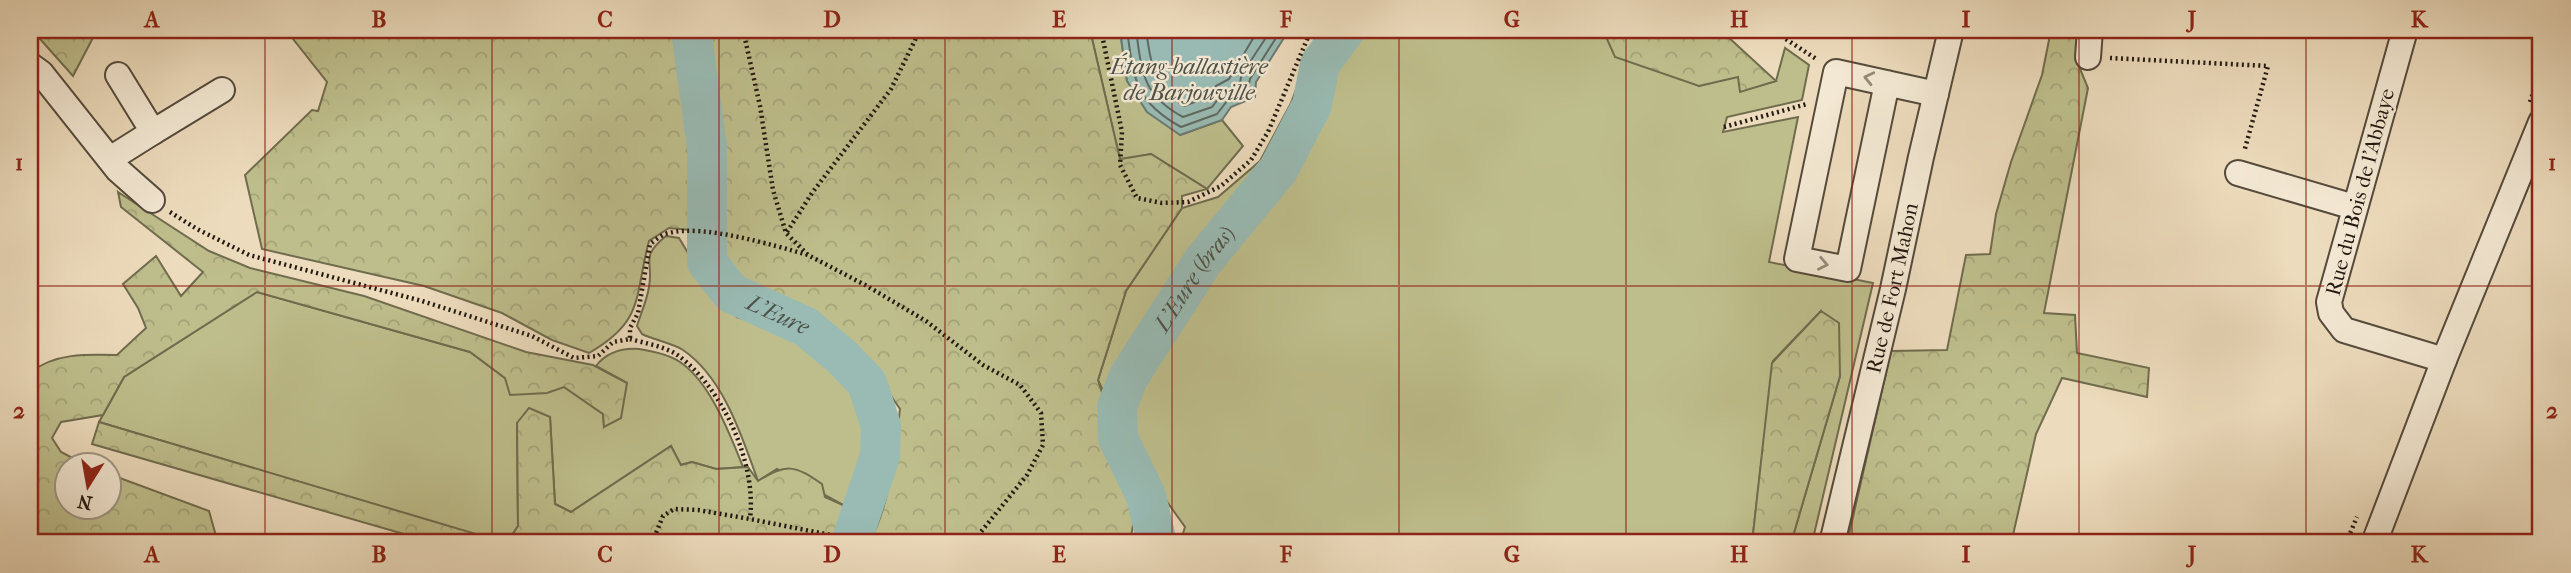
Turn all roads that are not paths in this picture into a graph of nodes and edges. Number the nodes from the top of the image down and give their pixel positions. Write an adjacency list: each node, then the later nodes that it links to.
1 (1951, 30): 9 (street, Rue de Fort Mahon)
2 (2090, 30): 4 (street)
3 (2405, 30): 15 (street, Rue du Bois de l'Abbaye)
4 (2088, 57)
5 (30, 65): 12 (street)
6 (118, 75): 11 (street)
7 (1887, 82): 7 (street, one-way to 7); 9 (street)
8 (222, 90): 11 (street)
9 (1936, 94): 17 (street, Rue de Fort Mahon)
10 (2541, 122): 16 (street)
11 (153, 132): 12 (street)
12 (110, 159): 14 (street)
13 (2238, 173): 15 (street)
14 (152, 200)
15 (2354, 207): 16 (street, Rue du Bois de l'Abbaye)
16 (2444, 360): 18 (street)
17 (1832, 543)
18 (2374, 543)

